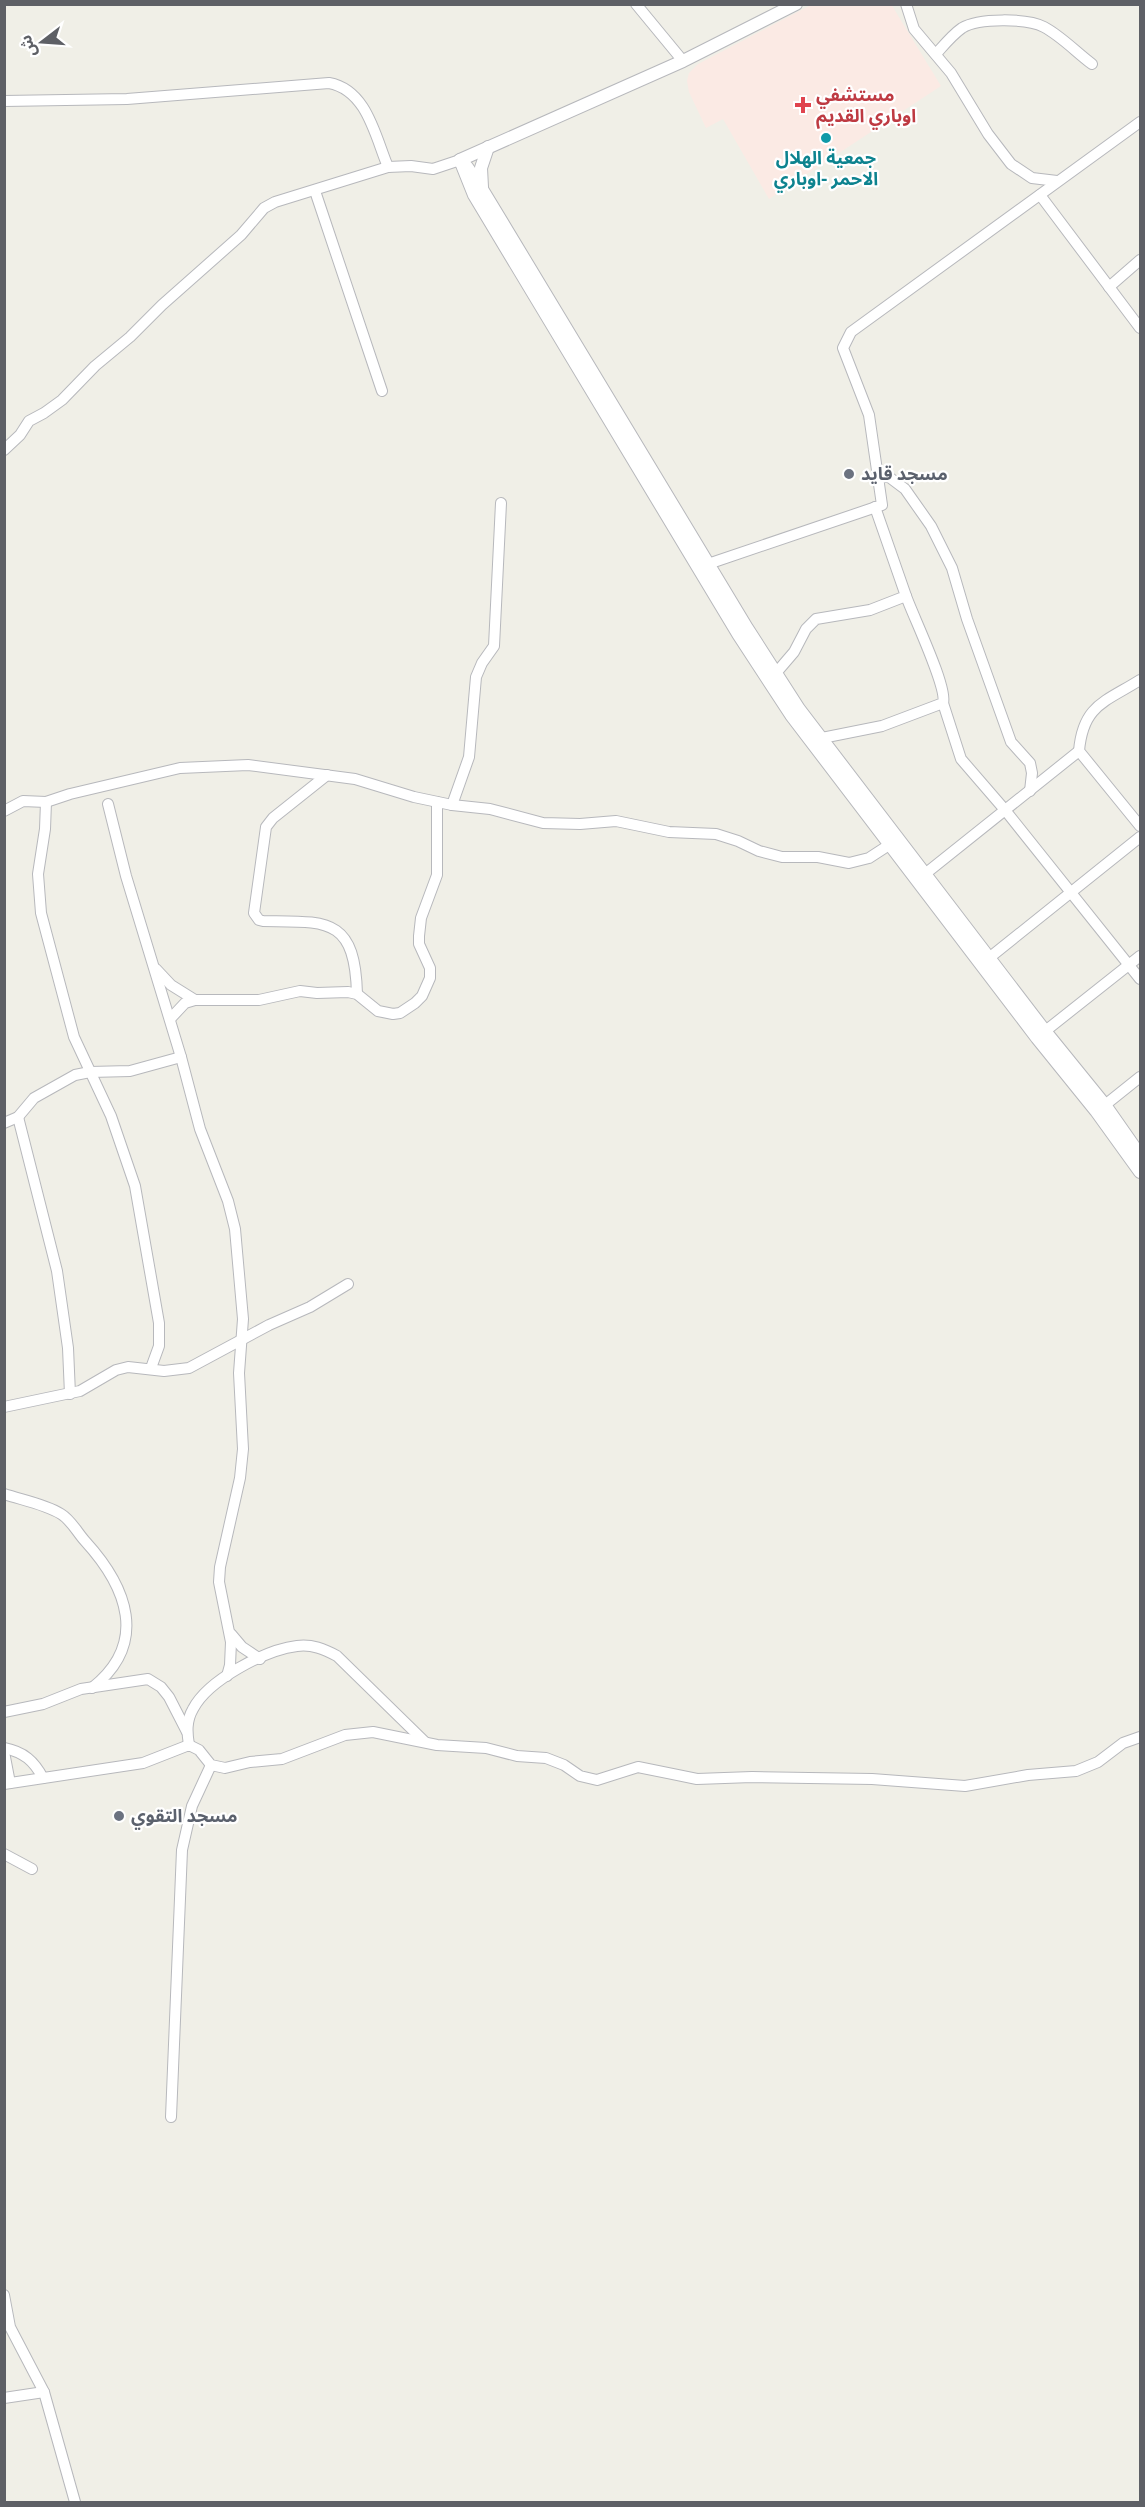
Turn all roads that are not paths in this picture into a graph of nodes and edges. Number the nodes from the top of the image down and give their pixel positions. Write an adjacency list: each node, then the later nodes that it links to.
1 (636, 4): 5 (street)
2 (796, 4): 5 (street)
3 (906, 4): 4 (street)
4 (936, 54): 6 (street); 12 (street)
5 (683, 61): 9 (street)
6 (1092, 64)
7 (4, 101): 11 (street)
8 (1140, 122): 12 (street)
9 (488, 147): 10 (street); 13 (street)
10 (460, 160): 11 (street); 13 (street); 41 (street)
11 (388, 167): 14 (street)
12 (1058, 181): 15 (street)
13 (482, 189): 24 (street)
14 (315, 191): 19 (street); 20 (street)
15 (1040, 195): 17 (street); 21 (street)
16 (1140, 260): 17 (street)
17 (1109, 287): 18 (street)
18 (1140, 328)
19 (382, 391)
20 (4, 450)
21 (878, 477): 23 (street); 32 (street)
22 (501, 503): 36 (street)
23 (875, 507): 24 (street); 25 (street)
24 (708, 564): 26 (street)
25 (906, 596): 26 (street); 28 (street)
26 (776, 673): 29 (street)
27 (1140, 680): 30 (street)
28 (943, 703): 29 (street); 37 (street)
29 (822, 738): 42 (street)
30 (1079, 751): 32 (street); 39 (street)
31 (327, 775): 33 (street); 34 (street); 49 (street)
32 (1030, 791): 37 (street)
33 (46, 802): 38 (street); 54 (street)
34 (437, 802): 36 (street); 49 (street)
35 (108, 804): 46 (street)
36 (452, 805): 41 (street)
37 (1005, 810): 42 (street); 43 (street)
38 (4, 811)
39 (1140, 826)
40 (1140, 837): 43 (street)
41 (889, 845): 52 (street)
42 (925, 874): 45 (street)
43 (1071, 892): 45 (street); 47 (street)
44 (1140, 956): 47 (street)
45 (989, 958): 52 (street)
46 (152, 963): 50 (street); 51 (street)
47 (1129, 965): 48 (street); 52 (street)
48 (1140, 979)
49 (357, 994): 50 (street)
50 (195, 1000): 51 (street)
51 (170, 1019): 53 (street)
52 (1041, 1034): 56 (street); 60 (street)
53 (181, 1057): 54 (street); 62 (street)
54 (90, 1072): 57 (street); 63 (street)
55 (1140, 1077): 56 (street)
56 (1105, 1105): 59 (street)
57 (18, 1117): 58 (street); 64 (street)
58 (4, 1123)
59 (1140, 1155)
60 (1140, 1173)
61 (348, 1284): 62 (street)
62 (243, 1341): 63 (street); 67 (street)
63 (151, 1368): 64 (street)
64 (70, 1394): 65 (street)
65 (4, 1407)
66 (4, 1494): 70 (street)
67 (229, 1631): 68 (street); 69 (street)
68 (260, 1659): 69 (street); 74 (street)
69 (227, 1676): 72 (street)
70 (92, 1688): 71 (street); 72 (street)
71 (4, 1712)
72 (187, 1733): 75 (street)
73 (1140, 1737): 74 (street)
74 (425, 1742): 77 (street)
75 (189, 1745): 77 (street); 78 (street)
76 (4, 1750): 78 (street); 79 (street)
77 (211, 1765): 82 (street)
78 (43, 1778): 79 (street)
79 (7, 1784)
80 (4, 1854): 81 (street)
81 (32, 1869)
82 (171, 2117)
83 (4, 2295): 84 (street)
84 (44, 2392): 85 (street); 86 (street)
85 (4, 2398)
86 (75, 2502)

